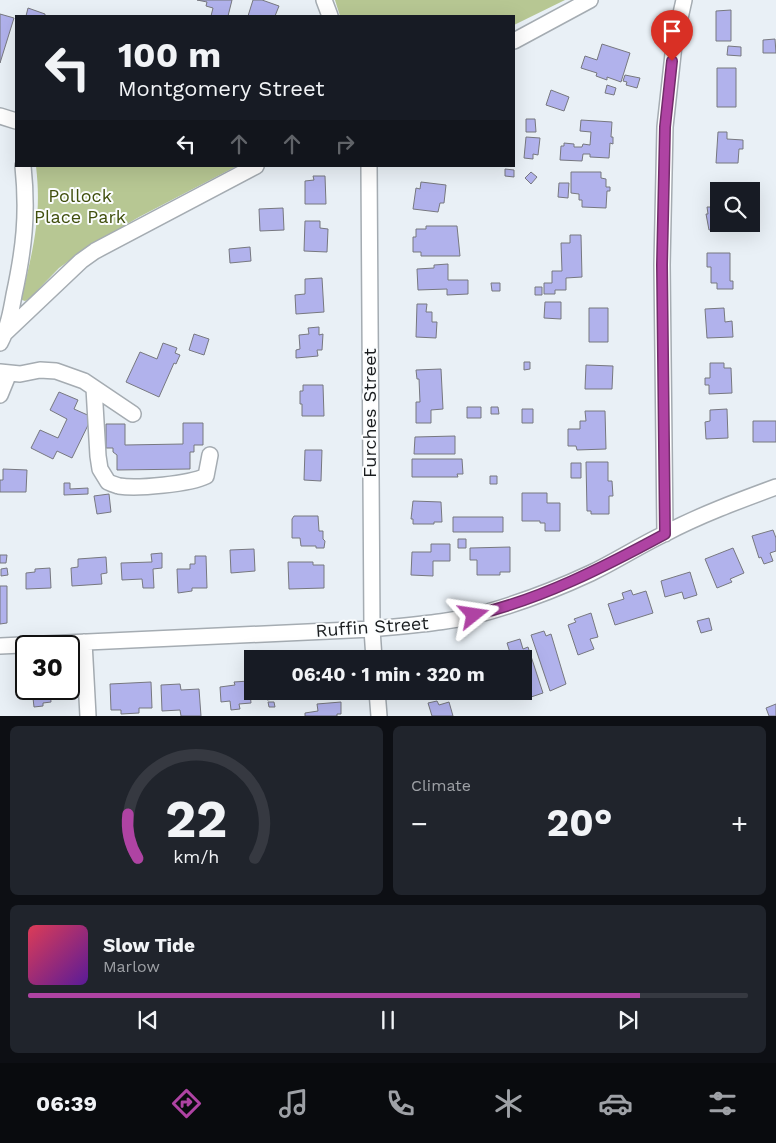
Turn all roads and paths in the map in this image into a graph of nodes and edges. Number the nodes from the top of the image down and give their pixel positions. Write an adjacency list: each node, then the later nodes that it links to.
1 (324, 0): 4 (street)
2 (590, 0): 5 (street)
3 (684, 0): 18 (street)
4 (330, 15)
5 (515, 40)
6 (0, 116): 7 (street)
7 (15, 122)
8 (22, 167): 11 (street)
9 (254, 167): 11 (street)
10 (369, 167): 19 (street, Furches Street)
11 (3, 338)
12 (5, 372): 13 (street); 14 (street)
13 (94, 388): 15 (street); 16 (street)
14 (0, 395)
15 (133, 414)
16 (210, 455)
17 (776, 487): 18 (street, Ruffin Street)
18 (665, 534): 19 (street, Ruffin Street)
19 (372, 629): 20 (street, Ruffin Street); 22 (street, Furches Street)
20 (84, 642): 21 (street, Ruffin Street); 24 (street)
21 (0, 646)
22 (373, 650)
23 (378, 700): 25 (street)
24 (88, 716)
25 (379, 716)

